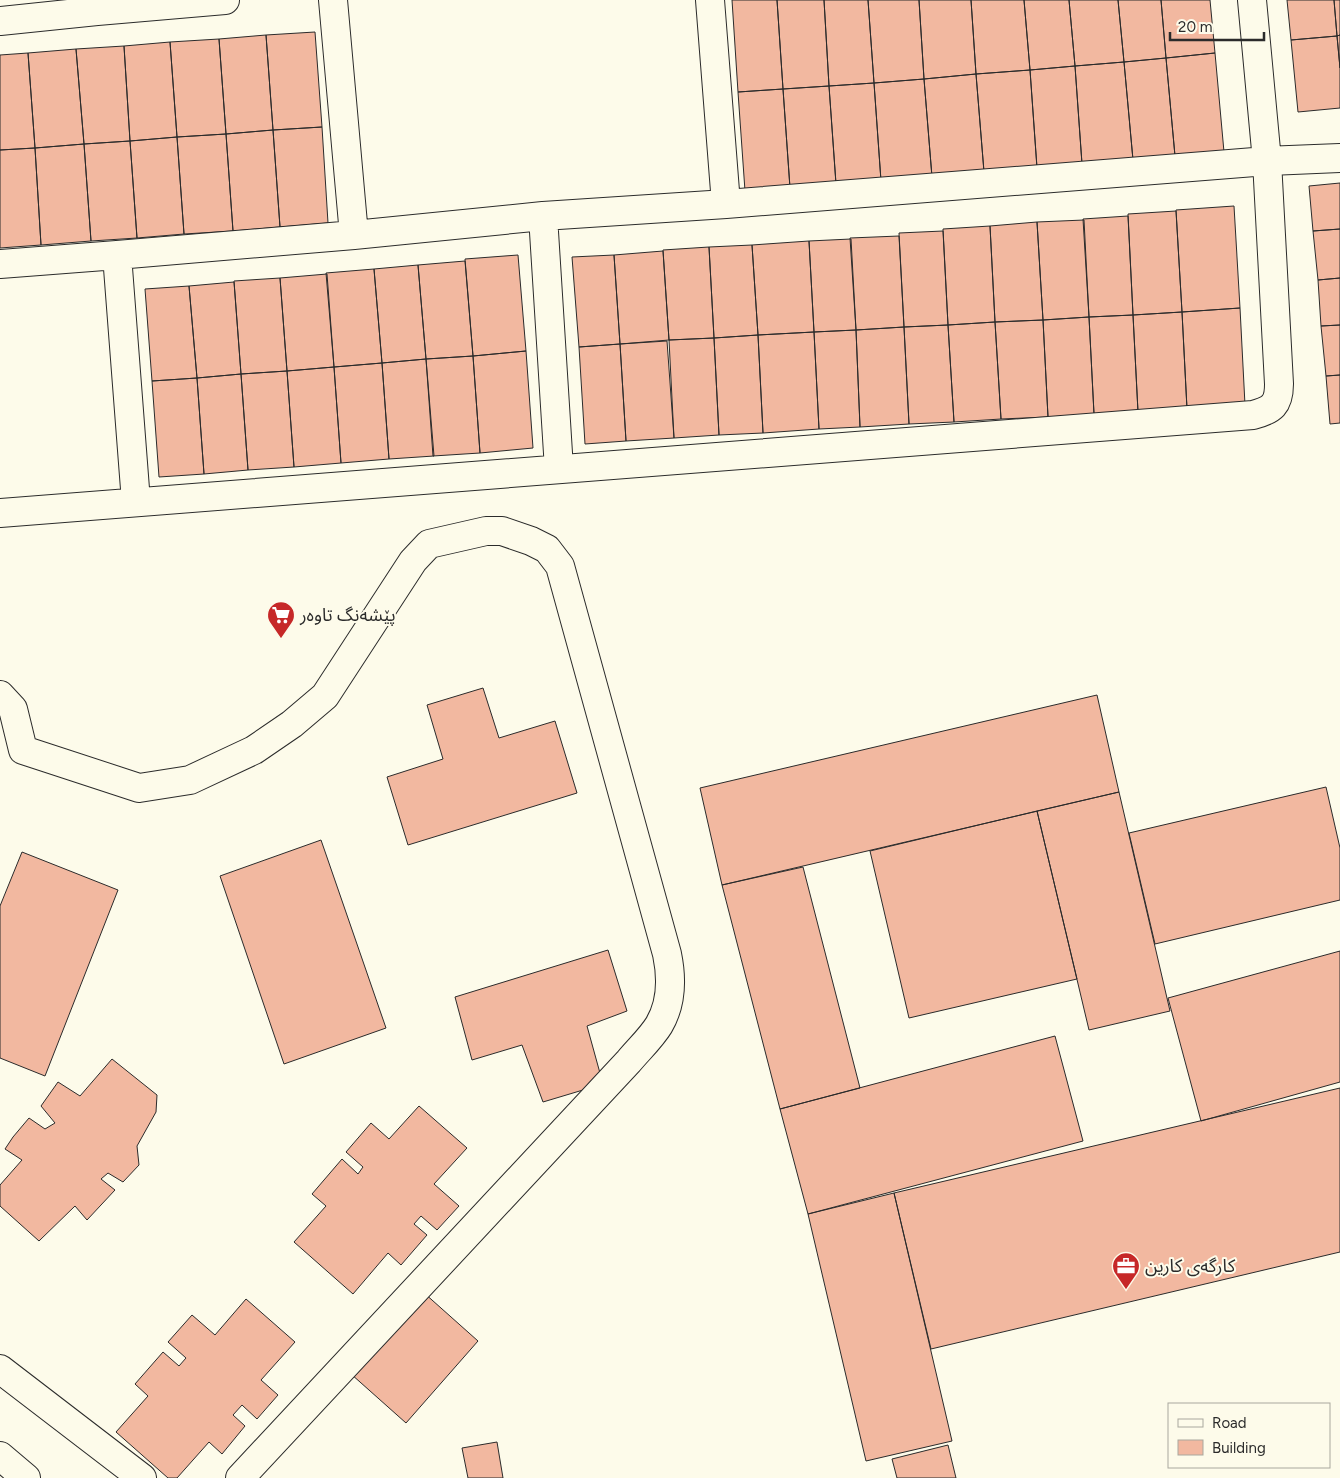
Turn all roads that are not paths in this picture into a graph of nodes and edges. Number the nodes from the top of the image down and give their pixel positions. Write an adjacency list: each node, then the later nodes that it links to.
1 (225, 0): 5 (street)
2 (333, 0): 11 (street)
3 (710, 0): 9 (street)
4 (1252, 0): 8 (street)
5 (97, 5): 6 (street)
6 (0, 21)
7 (1340, 158): 8 (street)
8 (1266, 161): 9 (street); 14 (street)
9 (726, 204): 10 (street)
10 (543, 216): 11 (street); 14 (street)
11 (354, 235): 12 (street)
12 (117, 255): 13 (street); 15 (street)
13 (0, 264)
14 (558, 469): 15 (street)
15 (136, 502): 16 (street)
16 (0, 513)
17 (0, 696): 22 (street)
18 (0, 1369): 21 (street)
19 (0, 1456): 20 (street)
20 (26, 1478)
21 (142, 1478)
22 (240, 1478)

